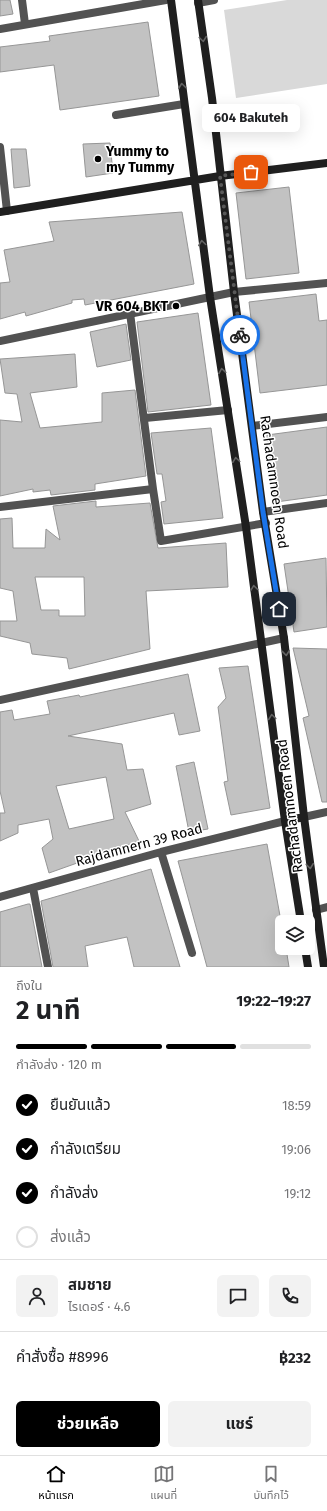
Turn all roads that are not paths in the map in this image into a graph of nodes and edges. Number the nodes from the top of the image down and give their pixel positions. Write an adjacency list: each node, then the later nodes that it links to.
1 (22, 0): 6 (street)
2 (166, 0): 6 (street)
3 (171, 0): 8 (main road, Rachadamnoen Road, one-way to 3)
4 (214, 0): 5 (street)
5 (198, 1): 12 (main road, Rachadamnoen Road, one-way to 12)
6 (25, 24): 7 (street)
7 (0, 29)
8 (184, 104): 9 (street); 13 (main road, Rachadamnoen Road)
9 (116, 115)
10 (0, 147): 14 (street)
11 (327, 163): 12 (main road)
12 (220, 176): 13 (main road); 16 (main road, Rachadamnoen Road)
13 (194, 180): 14 (main road); 17 (main road, Rachadamnoen Road, one-way to 13)
14 (4, 211)
15 (327, 283): 16 (street)
16 (234, 292): 17 (street); 23 (main road, Rachadamnoen Road)
17 (210, 297): 18 (street); 20 (main road, Rachadamnoen Road, one-way to 17)
18 (130, 313): 19 (street); 22 (street)
19 (0, 342)
20 (228, 410): 22 (street); 29 (main road, Rachadamnoen Road, one-way to 20)
21 (327, 417): 23 (street)
22 (145, 418): 24 (street)
23 (252, 426): 27 (main road, Rachadamnoen Road)
24 (153, 489): 26 (street); 29 (street)
25 (327, 503): 27 (street)
26 (0, 508)
27 (263, 512): 28 (main road, Rachadamnoen Road)
28 (266, 523): 29 (street); 30 (main road, Rachadamnoen Road)
29 (246, 527): 31 (main road, Rachadamnoen Road, one-way to 29)
30 (284, 638): 31 (street); 34 (main road, Rachadamnoen Road, one-way to 34)
31 (262, 643): 32 (street); 35 (main road, Rachadamnoen Road, one-way to 31)
32 (0, 700)
33 (327, 812): 34 (street)
34 (304, 817): 35 (main road); 40 (main road, Rachadamnoen Road, one-way to 40)
35 (286, 821): 36 (street, Rajdamnern 39 Road); 41 (main road, Rachadamnoen Road)
36 (161, 852): 37 (street, Rajdamnern 39 Road); 42 (street)
37 (33, 888): 38 (street, Rajdamnern 39 Road); 44 (street)
38 (0, 897)
39 (327, 907): 40 (street)
40 (316, 910): 46 (main road, Rachadamnoen Road)
41 (300, 915)
42 (192, 953)
43 (307, 955): 45 (main road)
44 (48, 967)
45 (308, 967)
46 (324, 967)

